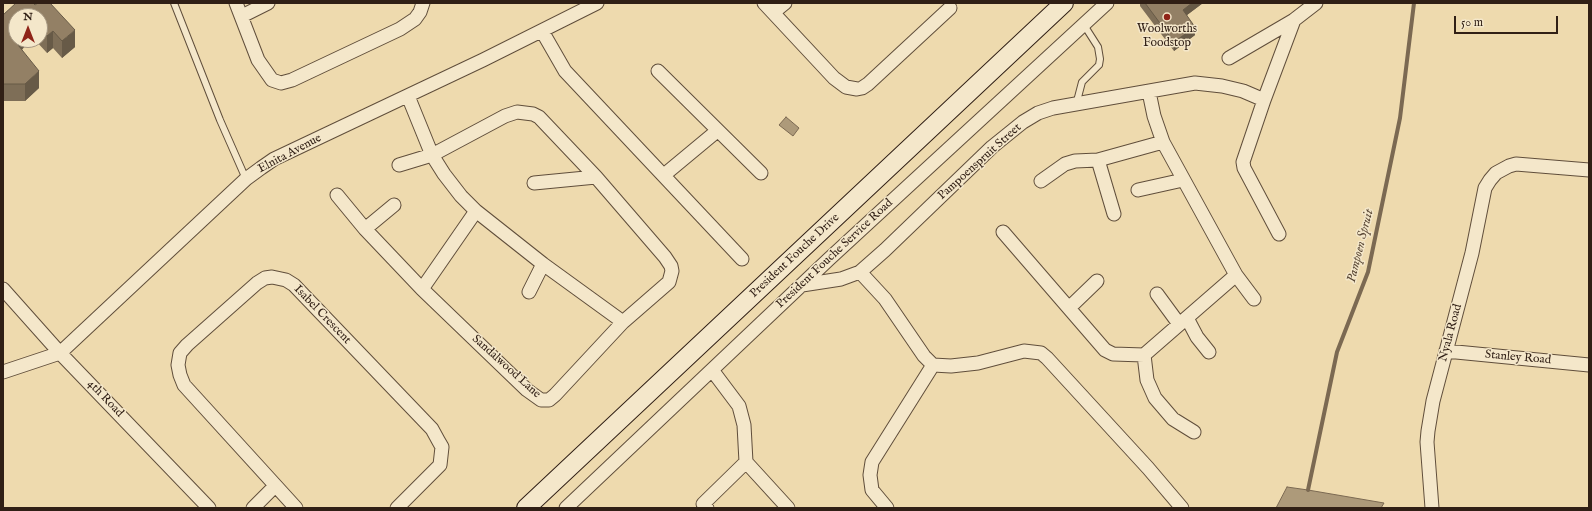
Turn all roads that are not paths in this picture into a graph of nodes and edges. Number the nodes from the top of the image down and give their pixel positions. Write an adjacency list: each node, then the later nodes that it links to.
1 (174, 3): 32 (lane)
2 (236, 3): 13 (street)
3 (268, 3): 13 (street)
4 (423, 3): 13 (street)
5 (597, 3): 16 (street, Elnita Avenue)
6 (764, 3): 12 (street)
7 (785, 3): 12 (street)
8 (1064, 3): 74 (street, President Fouche Drive)
9 (1107, 3): 15 (street, President Fouche Service Road)
10 (1316, 3): 14 (street)
11 (950, 8): 12 (street)
12 (774, 12)
13 (242, 16)
14 (1294, 20): 17 (street); 21 (street)
15 (1084, 25): 22 (lane); 49 (street, President Fouche Service Road)
16 (542, 31): 20 (street, Elnita Avenue); 30 (street)
17 (1229, 58)
18 (658, 71): 23 (street)
19 (1149, 92): 21 (street, Pampoenspruit Street); 22 (street, Pampoenspruit Street); 24 (street)
20 (408, 96): 25 (street); 32 (street, Elnita Avenue)
21 (1264, 100): 43 (street)
22 (1076, 105): 46 (street, Pampoenspruit Street)
23 (718, 131): 29 (street); 30 (street)
24 (1163, 142): 26 (street); 33 (street)
25 (432, 155): 27 (street, Sandalwood Lane); 31 (street, Sandalwood Lane); 39 (street)
26 (1098, 160): 34 (street); 40 (street)
27 (399, 165)
28 (1589, 170): 59 (street, Nyala Road)
29 (761, 173)
30 (664, 175): 44 (street)
31 (596, 176): 35 (street); 57 (street, Sandalwood Lane)
32 (246, 179): 60 (street, Elnita Avenue)
33 (1183, 180): 36 (street); 47 (street)
34 (1041, 181)
35 (534, 183)
36 (1138, 190)
37 (337, 195): 41 (street, Sandalwood Lane)
38 (394, 205): 41 (street)
39 (476, 210): 45 (street); 50 (street)
40 (1114, 214)
41 (365, 228): 50 (street, Sandalwood Lane)
42 (1003, 232): 55 (street)
43 (1279, 234)
44 (742, 259)
45 (542, 264): 52 (street); 57 (street)
46 (860, 272): 49 (street, Pampoenspruit Street); 62 (street)
47 (1236, 274): 54 (street); 56 (street)
48 (1097, 282): 55 (street)
49 (802, 285): 64 (street, President Fouche Service Road)
50 (422, 289): 57 (street, Sandalwood Lane)
51 (3, 290): 60 (street, 4th Road)
52 (529, 292)
53 (1158, 294): 56 (street)
54 (1254, 300)
55 (1068, 308): 61 (street)
56 (1183, 321): 58 (street); 61 (street)
57 (623, 322)
58 (1209, 352)
59 (1446, 352): 63 (street, Stanley Road); 79 (street, Nyala Road)
60 (60, 353): 65 (street, Elnita Avenue); 70 (street, 4th Road)
61 (1144, 355): 66 (street)
62 (934, 365): 77 (street); 78 (street)
63 (1589, 365)
64 (712, 370): 67 (street); 75 (street, President Fouche Service Road)
65 (3, 372)
66 (1194, 432)
67 (746, 462): 69 (street); 76 (street)
68 (274, 486): 71 (street); 72 (street, Isabel Crescent); 73 (street, Isabel Crescent)
69 (703, 507)
70 (209, 508)
71 (253, 508)
72 (296, 508)
73 (397, 508)
74 (526, 508)
75 (566, 508)
76 (788, 508)
77 (887, 508)
78 (1182, 508)
79 (1432, 508)

